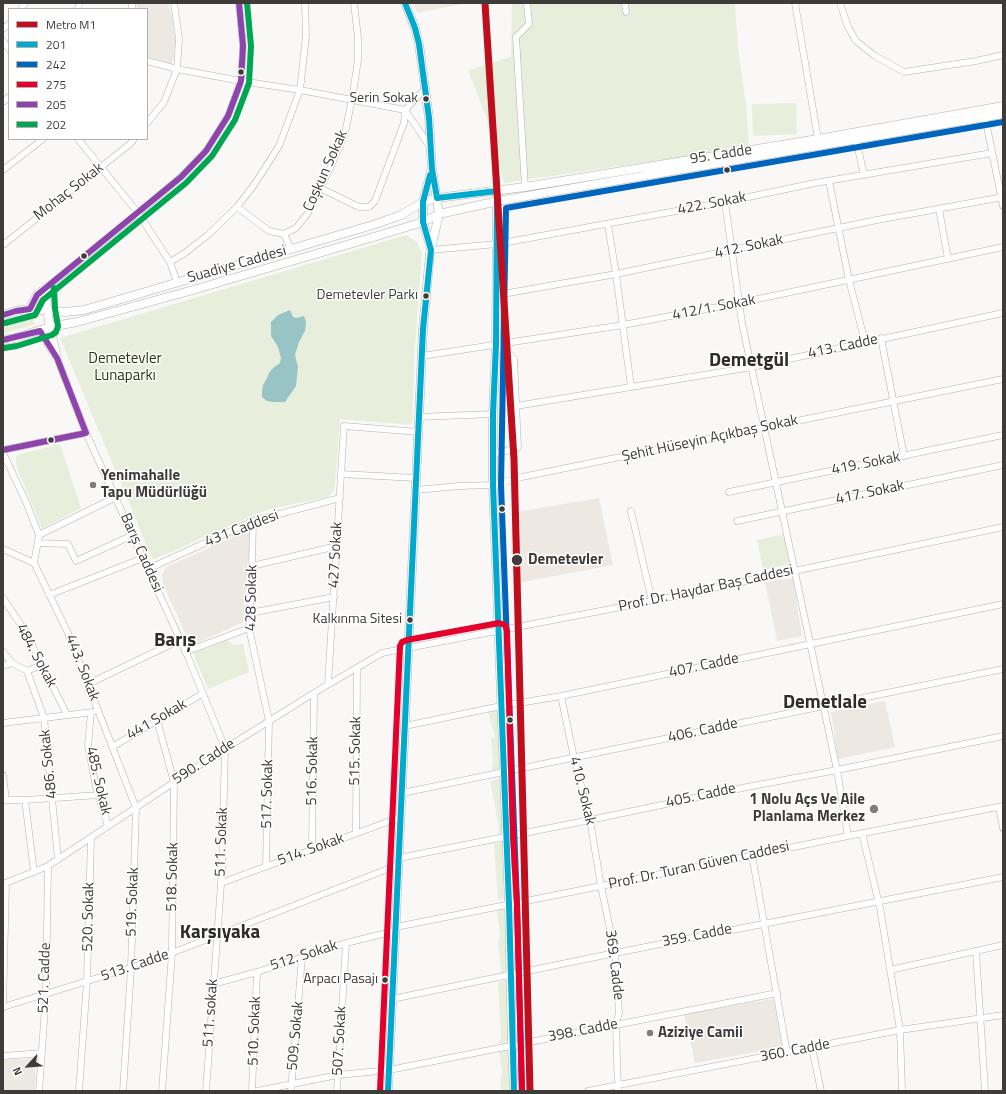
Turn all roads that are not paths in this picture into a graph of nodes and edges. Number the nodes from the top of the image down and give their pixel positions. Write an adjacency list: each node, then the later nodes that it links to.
1 (174, 3): 13 (street)
2 (239, 3): 14 (street)
3 (305, 3): 16 (street)
4 (354, 3): 17 (street, Coşkun Sokak)
5 (404, 3): 15 (main road)
6 (527, 3): 35 (street)
7 (625, 3): 10 (street)
8 (796, 3): 27 (street)
9 (840, 3): 11 (street)
10 (626, 12)
11 (1003, 55)
12 (148, 61): 13 (street)
13 (177, 69): 14 (street); 22 (street)
14 (241, 81): 16 (street); 46 (street)
15 (425, 89): 19 (street); 28 (main road)
16 (300, 90): 17 (street); 44 (street)
17 (352, 100): 19 (street); 36 (street, Coşkun Sokak)
18 (1003, 106): 20 (main road, 95. Cadde)
19 (405, 110): 28 (street); 36 (street)
20 (985, 113): 21 (main road, 95. Cadde); 23 (main road, 95. Cadde); 29 (street)
21 (1003, 114)
22 (148, 122)
23 (856, 136): 27 (main road, 95. Cadde); 33 (street)
24 (42, 140): 32 (street)
25 (79, 140): 30 (street)
26 (133, 140): 30 (street, Mohaç Sokak)
27 (818, 142): 35 (main road, 95. Cadde); 40 (main road, 95. Cadde)
28 (430, 147): 31 (main road)
29 (992, 153): 33 (street, 422. Sokak); 39 (street)
30 (101, 167): 46 (street); 53 (street, Mohaç Sokak)
31 (432, 168): 38 (main road); 41 (main road)
32 (3, 170)
33 (864, 175): 34 (street, 422. Sokak)
34 (829, 181): 42 (street, 422. Sokak); 50 (street)
35 (525, 187): 37 (main road, 95. Cadde)
36 (320, 188): 51 (street, Coşkun Sokak)
37 (497, 191): 38 (main road, 95. Cadde); 40 (main road)
38 (437, 198): 41 (main road, Suadiye Caddesi); 47 (main road)
39 (1002, 198): 43 (street); 45 (street, 412. Sokak)
40 (498, 200): 47 (main road, 95. Cadde); 52 (main road)
41 (423, 202): 48 (main road); 55 (main road, Suadiye Caddesi)
42 (725, 202): 49 (street, 422. Sokak); 57 (street)
43 (1003, 206)
44 (237, 207): 51 (street); 59 (street)
45 (939, 209): 50 (street, 412. Sokak); 58 (street)
46 (138, 213): 59 (street); 63 (street)
47 (439, 214): 48 (main road, Suadiye Caddesi); 56 (main road)
48 (423, 222): 56 (main road); 71 (main road, Suadiye Caddesi)
49 (608, 225): 52 (street, 422. Sokak); 60 (street)
50 (838, 228): 57 (street, 412. Sokak); 61 (street)
51 (284, 234): 55 (street)
52 (497, 244): 56 (street, 422. Sokak); 64 (main road)
53 (3, 245)
54 (1003, 247): 58 (street, 412/1. Sokak)
55 (292, 249): 62 (main road, Suadiye Caddesi)
56 (431, 250): 77 (main road)
57 (732, 250): 60 (street, 412. Sokak); 65 (street)
58 (948, 259): 61 (street, 412/1. Sokak)
59 (170, 262): 62 (street)
60 (616, 274): 64 (street, 412. Sokak); 70 (street)
61 (849, 280): 65 (street, 412/1. Sokak); 75 (street)
62 (178, 282): 67 (main road, Suadiye Caddesi)
63 (46, 288): 66 (main road); 67 (main road)
64 (496, 295): 76 (main road)
65 (739, 303): 70 (street, 412/1. Sokak); 79 (street)
66 (30, 309): 67 (main road, Suadiye Caddesi); 69 (main road, Suadiye Caddesi)
67 (47, 310): 71 (main road)
68 (1003, 313): 73 (street, 413. Cadde)
69 (3, 315)
70 (623, 326): 76 (street, 412/1. Sokak); 81 (street)
71 (50, 327): 72 (main road, Suadiye Caddesi); 78 (main road, Barış Caddesi)
72 (40, 331): 74 (main road, Suadiye Caddesi); 78 (main road, Barış Caddesi)
73 (881, 338): 75 (street, 413. Cadde); 82 (street)
74 (3, 340)
75 (864, 342): 79 (street, 413. Cadde)
76 (496, 345): 77 (street, 412/1. Sokak); 83 (street); 84 (main road)
77 (422, 356): 85 (main road)
78 (57, 358): 88 (street, Barış Caddesi)
79 (752, 367): 81 (street, 413. Cadde); 86 (street)
80 (1003, 379): 82 (street, Şehit Hüseyin Açıkbaş Sokak)
81 (631, 387): 83 (street, 413. Cadde)
82 (894, 401): 86 (street, Şehit Hüseyin Açıkbaş Sokak); 92 (street)
83 (516, 406): 91 (street)
84 (493, 414): 85 (street); 91 (main road)
85 (419, 417): 87 (main road)
86 (764, 427): 96 (street); 97 (street, Şehit Hüseyin Açıkbaş Sokak)
87 (419, 432): 94 (street, 427 Sokak); 95 (main road)
88 (86, 433): 90 (street); 100 (street, Barış Caddesi)
89 (1003, 435): 92 (street, 419. Sokak)
90 (3, 452): 107 (street)
91 (493, 454): 97 (main road)
92 (904, 456): 96 (street, 419. Sokak)
93 (1003, 465): 103 (street, 417. Sokak)
94 (341, 474): 95 (street); 101 (street, 427 Sokak)
95 (416, 478): 98 (main road)
96 (776, 482): 99 (street, 419. Sokak); 103 (street)
97 (493, 485): 98 (street, Şehit Hüseyin Açıkbaş Sokak); 124 (main road)
98 (416, 490): 127 (main road)
99 (729, 492)
100 (116, 497): 107 (street); 108 (street, Barış Caddesi)
101 (340, 498): 104 (street, 431 Caddesi); 110 (street, 427 Sokak)
102 (631, 511): 120 (street)
103 (783, 511): 105 (street, 417. Sokak); 116 (street)
104 (253, 521): 114 (street, 428 Sokak); 115 (street, 431 Caddesi)
105 (737, 521)
106 (1003, 527): 116 (street, Prof. Dr. Haydar Baş Caddesi)
107 (39, 535): 109 (street)
108 (133, 536): 109 (street); 112 (street, Barış Caddesi)
109 (38, 542): 113 (street)
110 (337, 546): 114 (street); 118 (street, 427 Sokak)
111 (3, 549): 113 (street)
112 (143, 558): 115 (street, Barış Caddesi); 117 (street)
113 (34, 563): 117 (street, 443. Sokak)
114 (252, 566): 122 (street, 428 Sokak)
115 (148, 568): 125 (street, Barış Caddesi)
116 (795, 571): 120 (street, Prof. Dr. Haydar Baş Caddesi); 126 (street)
117 (49, 595): 136 (street, 443. Sokak)
118 (334, 597): 122 (street); 137 (street, 427 Sokak)
119 (3, 598): 131 (street, 484. Sokak)
120 (652, 601): 124 (street, Prof. Dr. Haydar Baş Caddesi)
121 (1003, 604): 126 (street, 407. Cadde)
122 (250, 613): 123 (street, 428 Sokak)
123 (249, 628): 129 (street); 148 (street, 428 Sokak)
124 (499, 630): 127 (street, Prof. Dr. Haydar Baş Caddesi); 141 (main road)
125 (180, 640): 129 (street, Barış Caddesi); 136 (street)
126 (810, 644): 140 (street, 407. Cadde); 142 (street)
127 (408, 648): 133 (street, 590. Cadde); 150 (main road)
128 (3, 652): 130 (street)
129 (185, 652): 139 (street, Barış Caddesi)
130 (12, 663): 132 (street); 135 (street)
131 (41, 665): 135 (street); 145 (street, 484. Sokak)
132 (3, 666)
133 (357, 668): 137 (street, 590. Cadde); 170 (street, 515. Sokak)
134 (1003, 669): 142 (street, 406. Cadde)
135 (27, 671): 146 (street, 486. Sokak)
136 (88, 684): 143 (street, 443. Sokak)
137 (328, 684): 138 (street, 590. Cadde)
138 (314, 693): 148 (street, 590. Cadde); 175 (street, 516. Sokak)
139 (202, 694): 147 (street, 441 Sokak); 153 (street, Barış Caddesi)
140 (561, 696): 141 (street, 407. Cadde); 154 (street, 410. Sokak)
141 (501, 706): 150 (street, 407. Cadde); 156 (main road)
142 (823, 707): 154 (street, 406. Cadde); 155 (street)
143 (99, 712): 144 (street); 152 (street, 443. Sokak)
144 (91, 713): 145 (street); 160 (street, 485. Sokak)
145 (67, 715): 146 (street)
146 (44, 718): 149 (street); 161 (street, 486. Sokak)
147 (157, 720): 152 (street, 441 Sokak); 158 (street, 518. Sokak)
148 (269, 721): 153 (street, 590. Cadde); 180 (street, 517. Sokak)
149 (3, 723)
150 (405, 726): 159 (main road)
151 (1003, 736): 155 (street, 405. Cadde)
152 (112, 747): 165 (street, 443. Sokak)
153 (225, 748): 158 (street, 590. Cadde); 183 (street, 511. Sokak)
154 (574, 758): 156 (street, 406. Cadde); 167 (street, 410. Sokak)
155 (837, 770): 167 (street, 405. Cadde); 172 (street)
156 (504, 772): 159 (street, 406. Cadde); 173 (main road)
157 (3, 775): 162 (street)
158 (174, 782): 165 (street, 590. Cadde); 194 (street, 518. Sokak)
159 (402, 793): 166 (main road)
160 (99, 795): 161 (street); 168 (street, 485. Sokak)
161 (52, 798): 163 (street); 177 (street, 486. Sokak)
162 (4, 800): 163 (street)
163 (25, 800): 181 (street)
164 (1001, 807): 169 (street); 171 (street, Prof. Dr. Turan Güven Caddesi)
165 (136, 808): 168 (street, 590. Cadde); 197 (street, 519. Sokak)
166 (401, 817): 170 (street, 514. Sokak); 178 (main road)
167 (590, 820): 173 (street, 405. Cadde); 185 (street, 410. Sokak)
168 (108, 826): 174 (street, 590. Cadde)
169 (1003, 828)
170 (356, 833): 175 (street, 514. Sokak)
171 (862, 833): 172 (street, Prof. Dr. Turan Güven Caddesi); 186 (street)
172 (848, 836): 176 (street, Prof. Dr. Turan Güven Caddesi)
173 (505, 837): 178 (street, 405. Cadde); 187 (main road)
174 (91, 838): 177 (street, 590. Cadde); 201 (street, 520. Sokak)
175 (312, 850): 180 (street, 514. Sokak)
176 (752, 855): 185 (street, Prof. Dr. Turan Güven Caddesi); 188 (street)
177 (58, 859): 179 (street, 590. Cadde)
178 (399, 862): 189 (main road); 190 (street, 513. Cadde)
179 (48, 866): 181 (street, 590. Cadde); 204 (street, 521. Cadde)
180 (266, 867): 183 (street, 514. Sokak)
181 (34, 872): 184 (street, 590. Cadde)
182 (1003, 877): 186 (street, 359. Cadde)
183 (221, 883): 190 (street, 511. Sokak)
184 (5, 884): 206 (street)
185 (601, 886): 187 (street, Prof. Dr. Turan Güven Caddesi); 195 (street, 369. Cadde)
186 (878, 901): 188 (street, 359. Cadde); 198 (street)
187 (509, 904): 189 (street, Prof. Dr. Turan Güven Caddesi); 200 (main road)
188 (764, 923): 195 (street, 359. Cadde); 203 (street)
189 (395, 929): 191 (street, 512. Sokak); 205 (main road)
190 (217, 936): 194 (street, 513. Cadde); 202 (street, 511. sokak)
191 (346, 943): 196 (street, 512. Sokak); 217 (street, 507. Sokak)
192 (1003, 945): 193 (street)
193 (976, 951): 198 (street); 208 (street)
194 (172, 953): 197 (street, 513. Cadde); 223 (street, 518. Sokak)
195 (615, 953): 200 (street, 359. Cadde); 209 (street, 369. Cadde)
196 (302, 957): 199 (street, 512. Sokak); 218 (street, 509. Sokak)
197 (131, 968): 201 (street, 513. Cadde); 222 (street, 519. Sokak)
198 (890, 970): 210 (street)
199 (257, 972): 202 (street, 512. Sokak); 225 (street, 510. Sokak)
200 (510, 974): 205 (street, 359. Cadde); 211 (main road)
201 (87, 981): 204 (street, 513. Cadde); 221 (street, 520. Sokak)
202 (213, 984): 224 (street, 511. sokak)
203 (776, 993): 209 (street, 398. Cadde); 214 (street)
204 (46, 994): 206 (street, 513. Cadde); 213 (street, 521. Cadde)
205 (392, 999): 216 (main road)
206 (3, 1007)
207 (1003, 1014): 208 (street, 360. Cadde)
208 (980, 1018): 210 (street, 360. Cadde); 234 (street)
209 (616, 1024): 211 (street, 398. Cadde); 219 (street, 369. Cadde)
210 (900, 1030): 212 (street, 360. Cadde); 233 (street)
211 (512, 1045): 216 (street, 398. Cadde); 230 (main road)
212 (812, 1048): 214 (street, 360. Cadde); 232 (street)
213 (42, 1053): 215 (street); 220 (street, 521. Cadde)
214 (787, 1053): 219 (street, 360. Cadde)
215 (3, 1056)
216 (389, 1070): 217 (street, 398. Cadde); 229 (main road)
217 (338, 1075): 218 (street, 398. Cadde); 228 (street, 507. Sokak)
218 (292, 1084): 226 (street, 398. Cadde); 227 (street, 509. Sokak)
219 (618, 1088): 231 (street, 360. Cadde)
220 (39, 1091)
221 (80, 1091)
222 (123, 1091)
223 (162, 1091)
224 (206, 1091)
225 (252, 1091)
226 (257, 1091)
227 (291, 1091)
228 (337, 1091)
229 (388, 1091)
230 (514, 1091)
231 (588, 1091)
232 (822, 1091)
233 (902, 1091)
234 (985, 1091)

